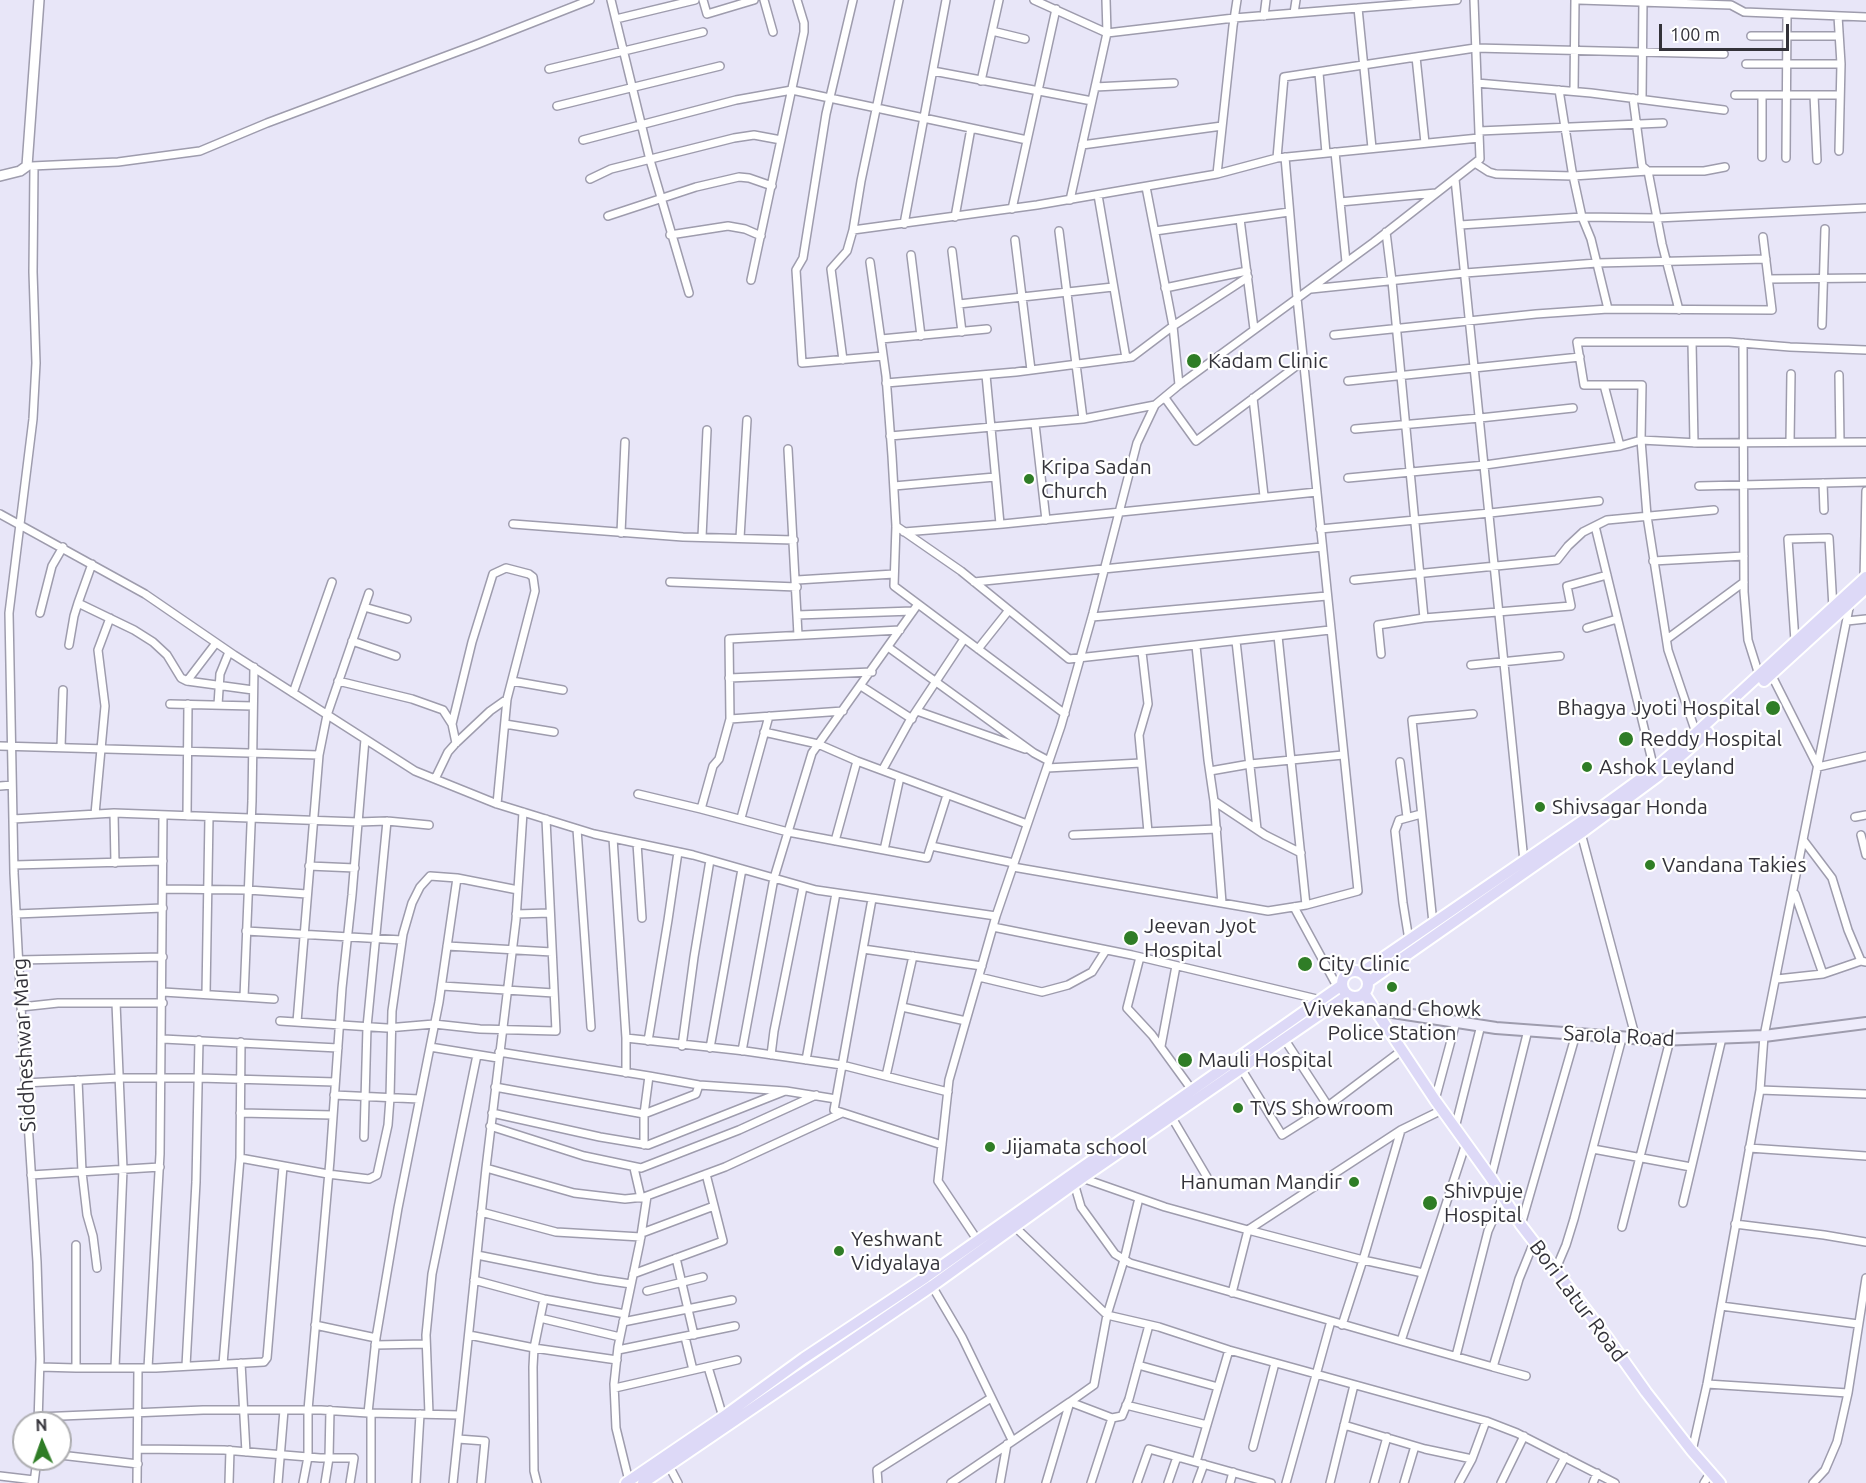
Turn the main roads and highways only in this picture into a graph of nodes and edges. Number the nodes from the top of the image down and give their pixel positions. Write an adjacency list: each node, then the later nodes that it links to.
1 (1865, 581): 2 (main road); 2 (main road)
2 (1765, 675): 3 (main road); 3 (main road)
3 (1365, 977): 4 (main road); 5 (main road)
4 (1343, 989): 5 (main road); 8 (main road); 8 (main road)
5 (1364, 993): 6 (main road, Bori Latur Road)
6 (1373, 1009): 7 (main road, Sarola Road); 11 (main road, Bori Latur Road)
7 (1866, 1023)
8 (666, 1461): 9 (main road); 10 (main road)
9 (627, 1482)
10 (643, 1483)
11 (1720, 1483)

